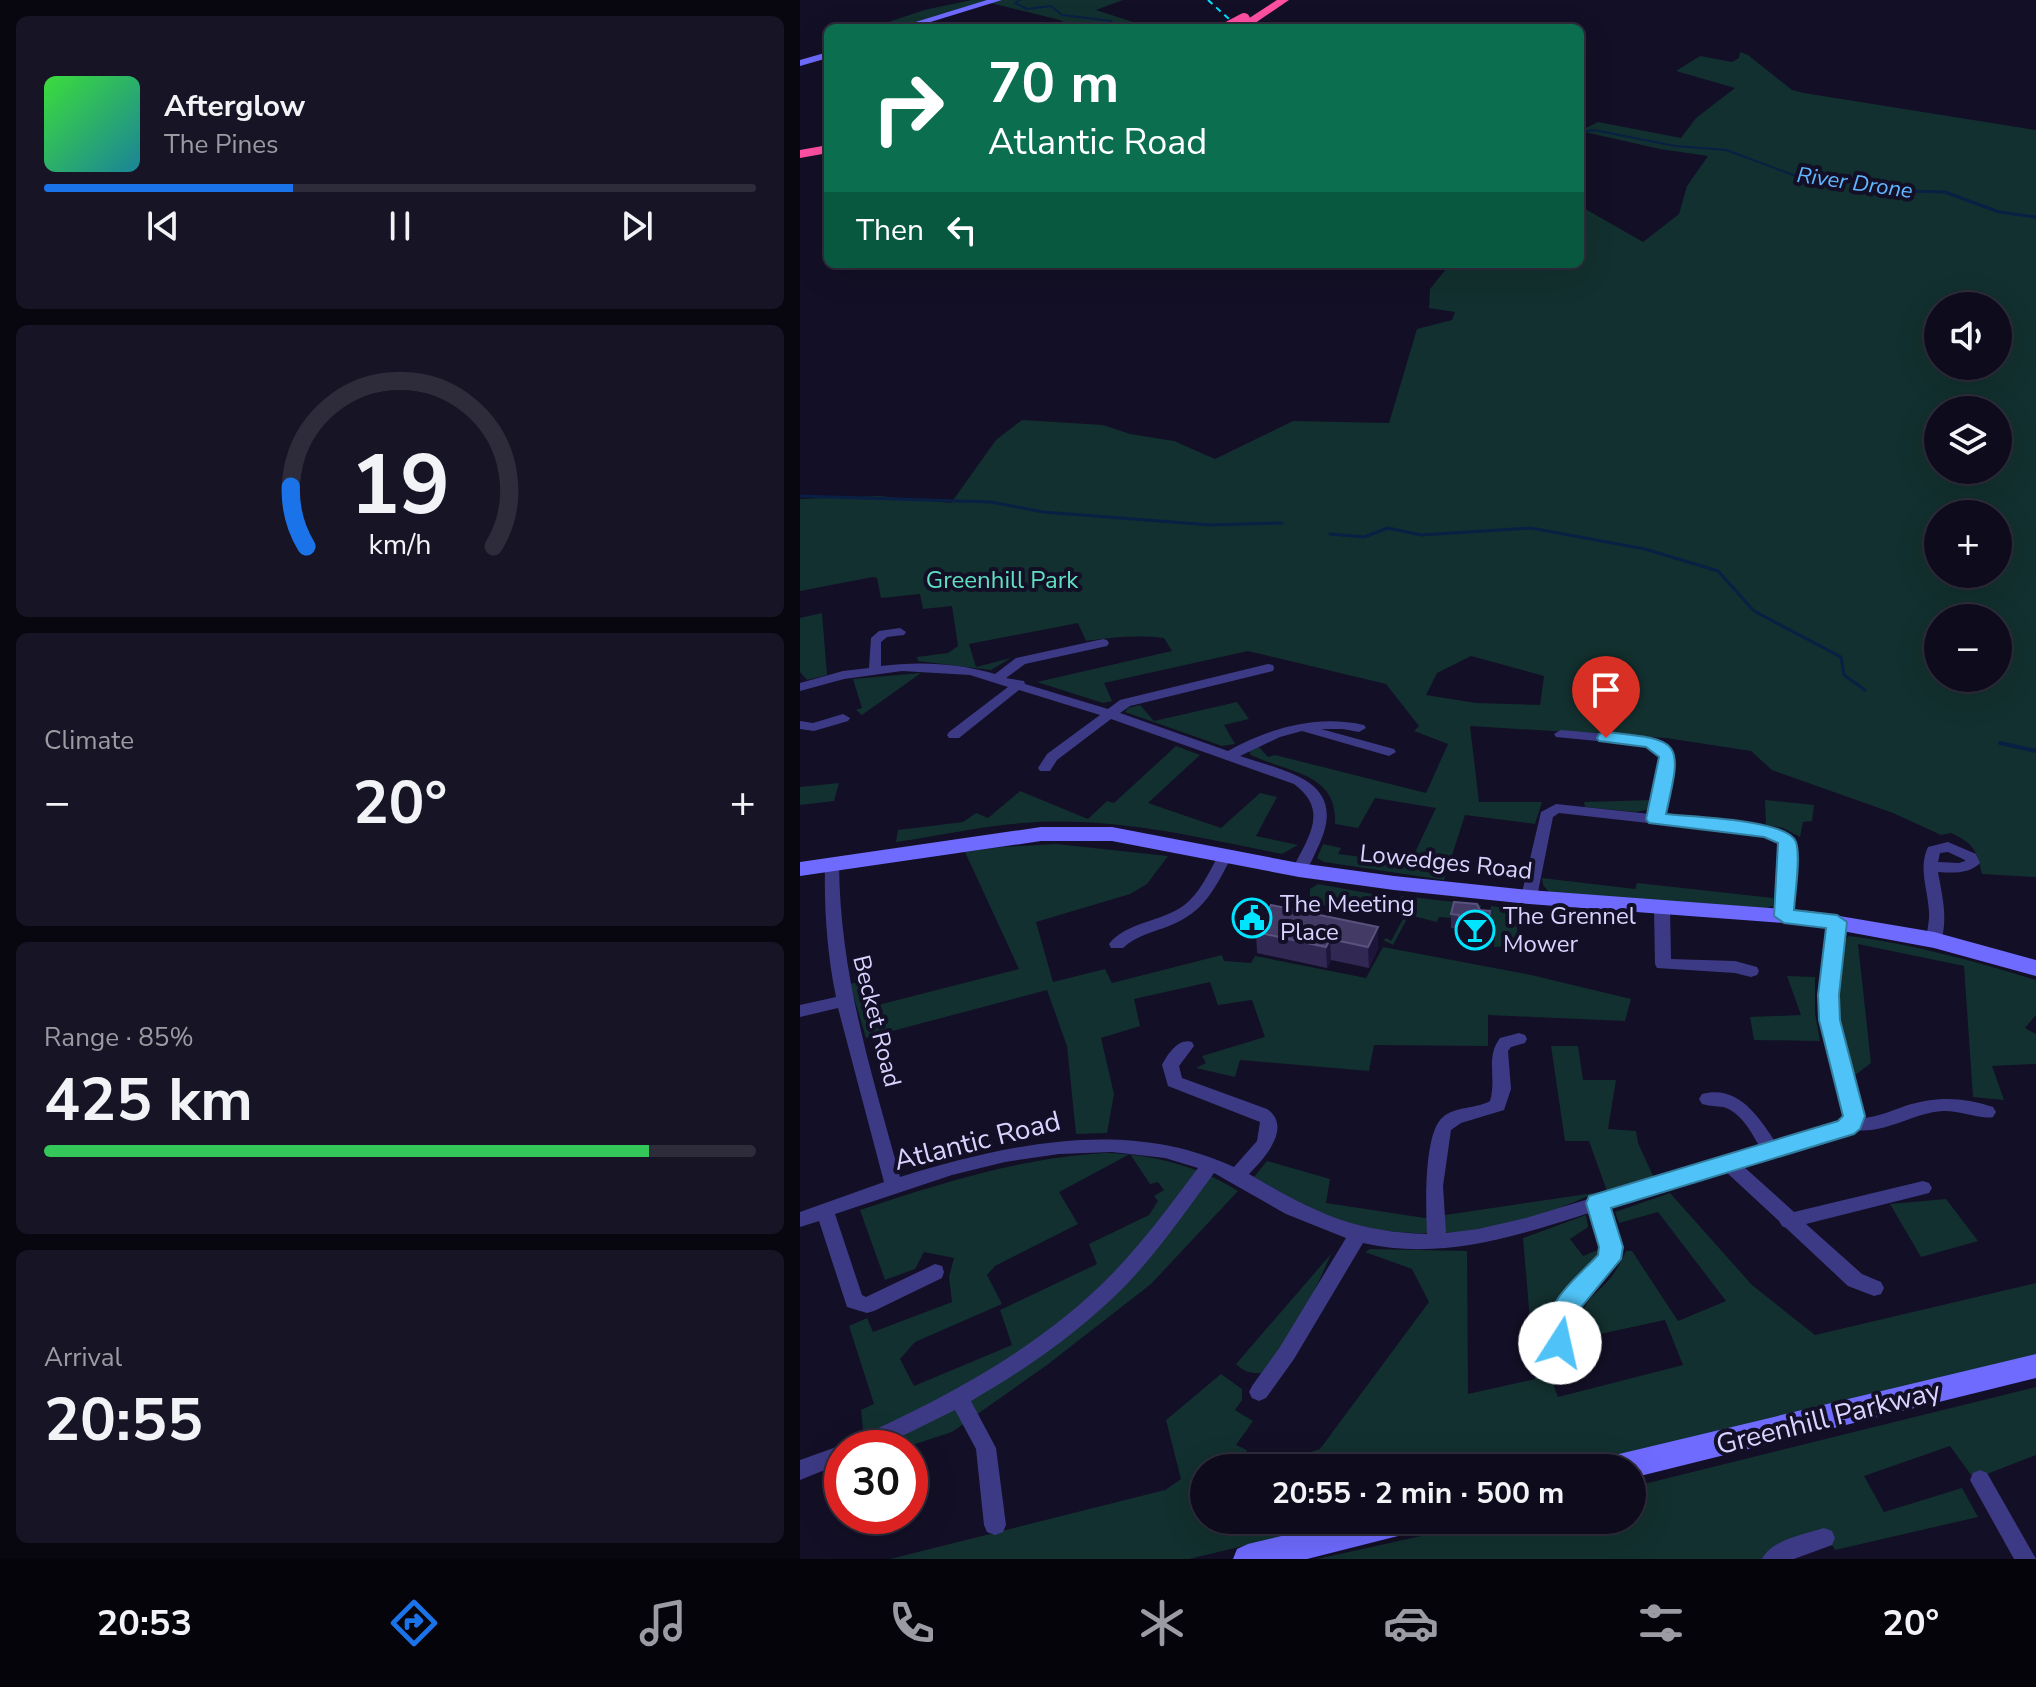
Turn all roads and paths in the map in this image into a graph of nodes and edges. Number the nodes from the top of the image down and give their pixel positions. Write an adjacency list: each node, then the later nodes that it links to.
1 (997, 0): 5 (street)
2 (1273, 0): 4 (highway)
3 (1284, 0): 4 (highway)
4 (1245, 23)
5 (915, 24)
6 (824, 56): 7 (street)
7 (800, 63)
8 (900, 632): 11 (street)
9 (1103, 643): 12 (street)
10 (1268, 668): 15 (street)
11 (875, 670): 12 (street); 14 (street)
12 (999, 677): 13 (street)
13 (1019, 684): 15 (street); 21 (street)
14 (800, 687)
15 (1109, 714): 23 (street); 24 (street)
16 (843, 718): 17 (street)
17 (800, 725)
18 (1303, 728): 19 (street); 22 (street); 23 (street)
19 (1359, 728)
20 (1561, 734): 25 (street)
21 (954, 735)
22 (1389, 752)
23 (1229, 756): 30 (street)
24 (1045, 768)
25 (1656, 819): 31 (street); 33 (street)
26 (1225, 856): 27 (street, Lowedges Road); 30 (street, Lowedges Road); 36 (street)
27 (832, 864): 29 (street, Lowedges Road); 39 (street, Becket Road)
28 (1930, 867): 35 (street)
29 (800, 869)
30 (1299, 870): 31 (street, Lowedges Road)
31 (1529, 897): 32 (street, Lowedges Road)
32 (1662, 908): 33 (street, Lowedges Road); 38 (street)
33 (1784, 916): 34 (street, Lowedges Road)
34 (1837, 922): 35 (street, Lowedges Road); 45 (street)
35 (1934, 940): 37 (street, Lowedges Road)
36 (1117, 944)
37 (2036, 968)
38 (1751, 971)
39 (845, 1001): 40 (street); 50 (street, Becket Road)
40 (800, 1011)
41 (1519, 1039): 57 (street)
42 (1186, 1046): 49 (street)
43 (1708, 1099): 46 (street)
44 (1987, 1112): 45 (street)
45 (1852, 1123): 46 (street, Atlantic Road)
46 (1772, 1151): 48 (street, Atlantic Road)
47 (1211, 1164): 49 (street, Atlantic Road); 50 (street, Atlantic Road); 63 (street)
48 (1729, 1164): 52 (street, Atlantic Road); 55 (street)
49 (1236, 1175): 56 (street, Atlantic Road)
50 (894, 1188): 53 (street, Atlantic Road)
51 (1923, 1188): 55 (street)
52 (1598, 1203): 57 (street, Atlantic Road); 60 (street)
53 (825, 1211): 54 (street, Atlantic Road); 58 (street)
54 (800, 1220)
55 (1788, 1221): 59 (street)
56 (1358, 1234): 57 (street, Atlantic Road); 62 (street)
57 (1437, 1242)
58 (935, 1272)
59 (1874, 1288)
60 (1560, 1343)
61 (2036, 1366): 66 (street, Greenhill Parkway)
62 (1259, 1392)
63 (959, 1399): 64 (street); 69 (street)
64 (894, 1430)
65 (824, 1461): 67 (street)
66 (1646, 1461)
67 (800, 1470)
68 (1980, 1480): 74 (street)
69 (995, 1525)
70 (1349, 1534): 72 (street)
71 (1824, 1538): 73 (street)
72 (1248, 1559)
73 (1773, 1559)
74 (2026, 1559)

